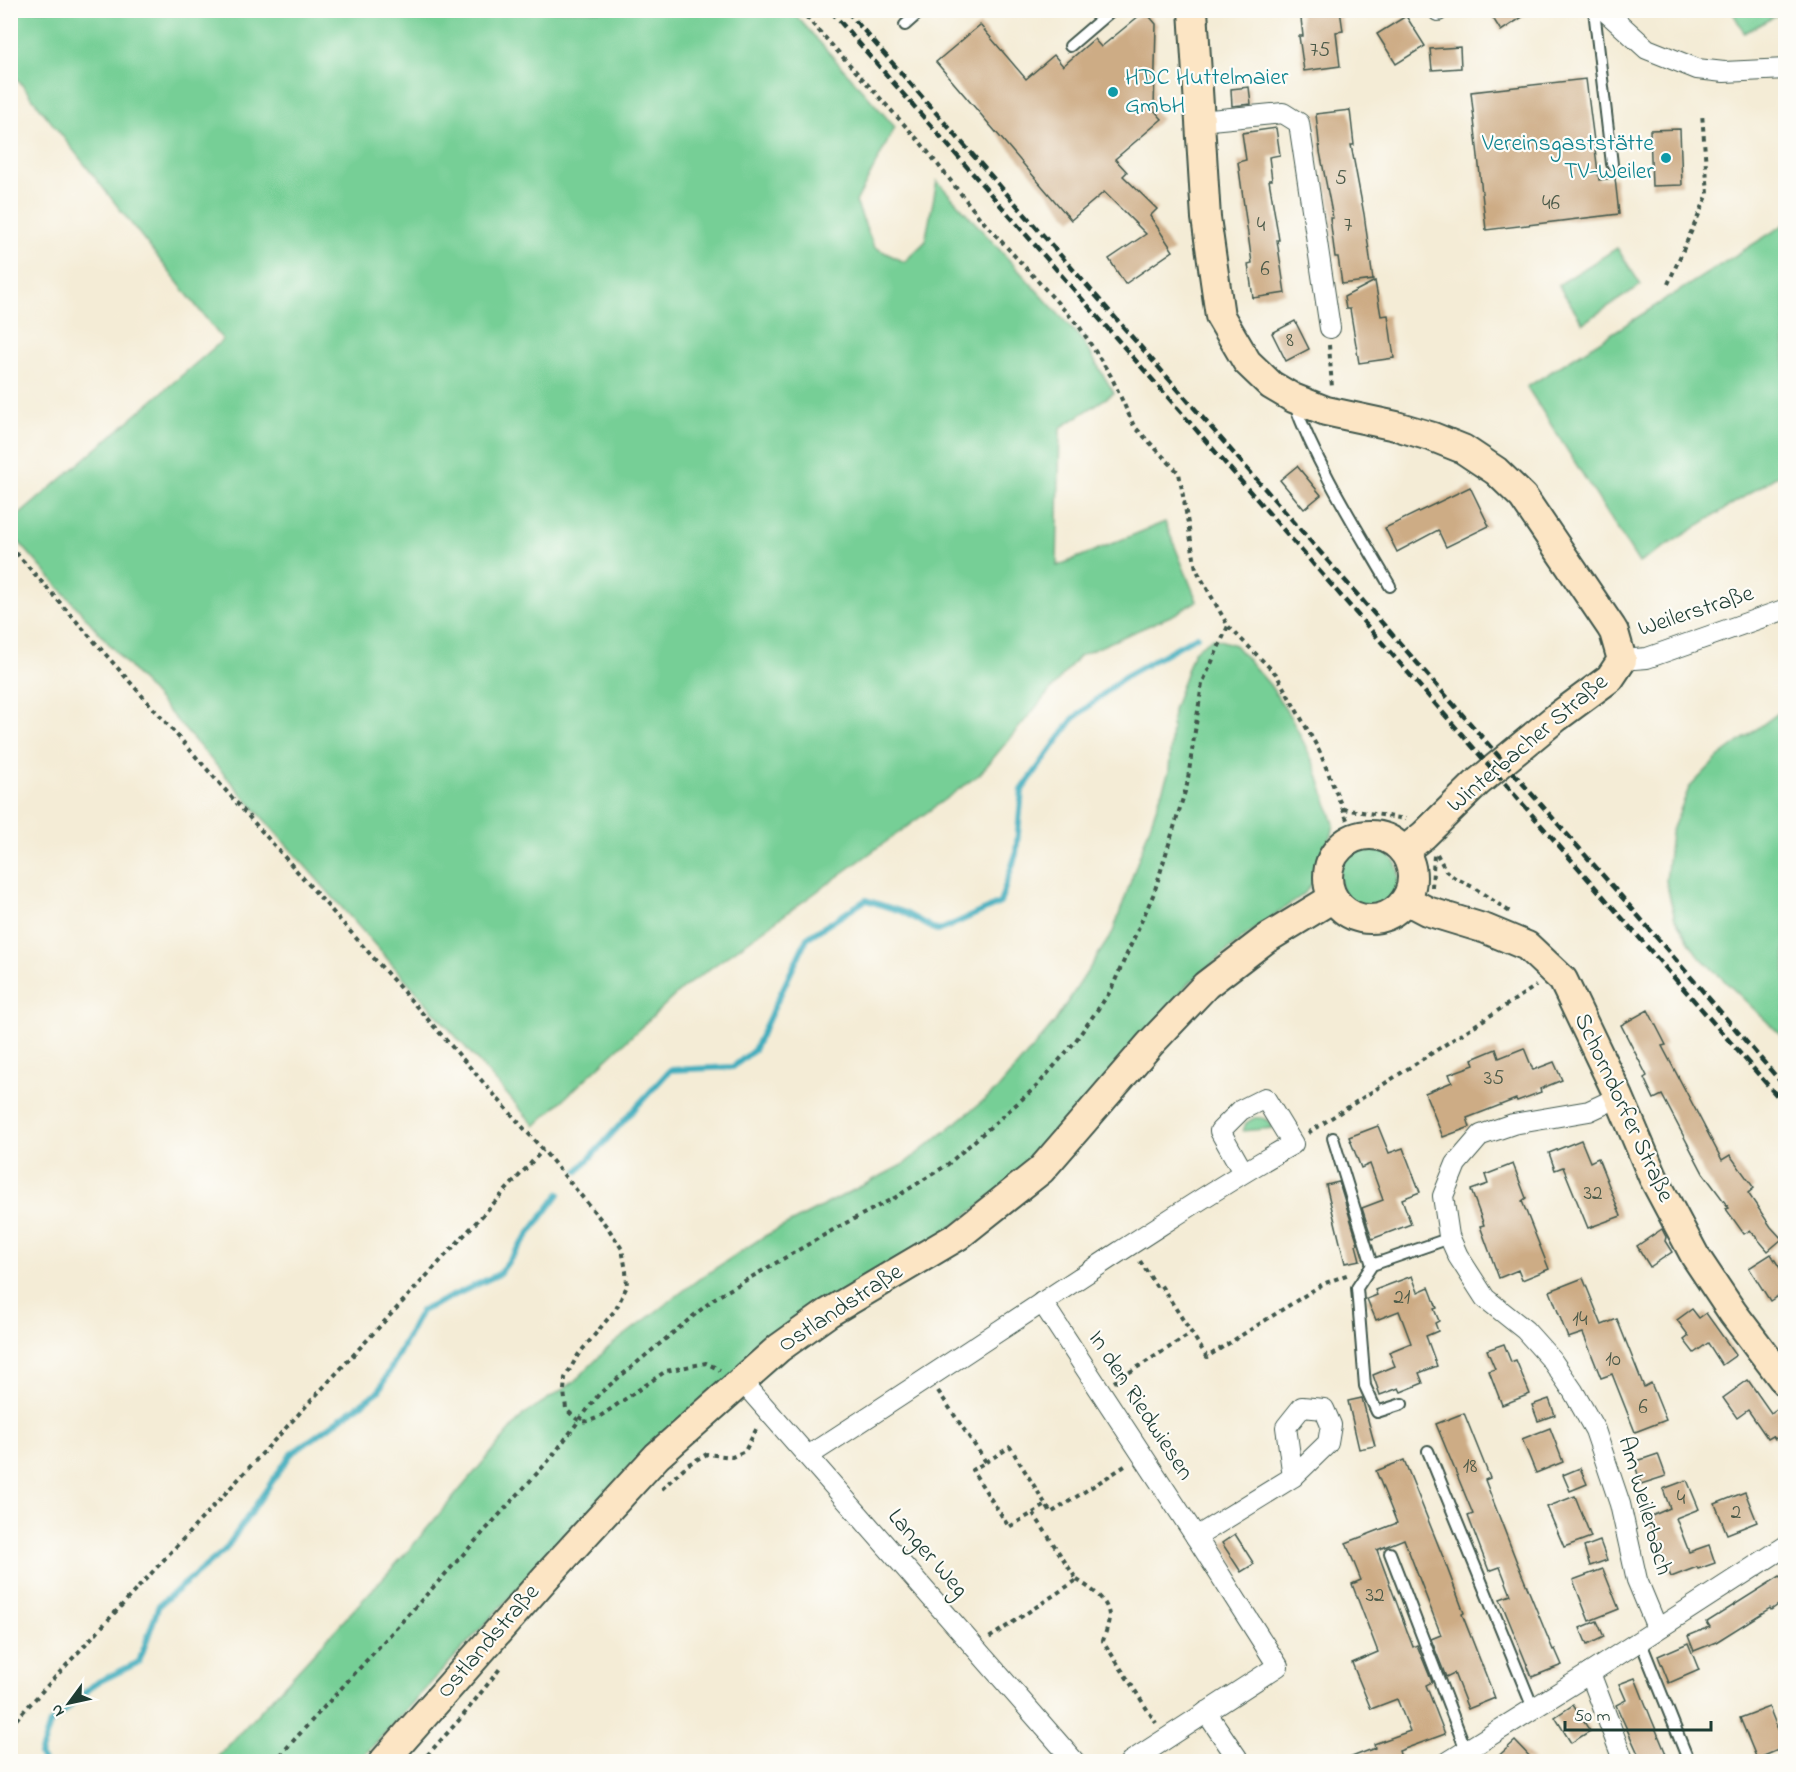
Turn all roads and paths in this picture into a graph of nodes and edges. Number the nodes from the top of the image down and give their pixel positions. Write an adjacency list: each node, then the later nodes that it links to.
1 (800, 10): 20 (path)
2 (922, 10): 7 (lane)
3 (1112, 10): 8 (lane)
4 (1193, 10): 11 (street, Winterbacher Straße)
5 (1594, 10): 12 (lane)
6 (1604, 10): 9 (street)
7 (905, 25)
8 (1070, 46)
9 (1785, 69)
10 (1701, 113): 13 (path)
11 (1200, 121): 14 (street); 15 (street, Winterbacher Straße)
12 (1612, 164)
13 (1668, 284)
14 (1330, 328): 16 (path)
15 (1293, 398): 16 (street, Winterbacher Straße); 18 (lane)
16 (1334, 413): 21 (street, Winterbacher Straße)
17 (10, 546): 32 (path)
18 (1390, 586)
19 (1785, 609): 21 (street, Weilerstraße)
20 (1228, 626): 22 (path); 45 (path)
21 (1622, 660): 24 (street, Winterbacher Straße)
22 (1343, 809): 23 (path); 24 (path)
23 (1354, 837): 24 (street); 25 (street)
24 (1414, 843): 26 (street)
25 (1333, 898): 26 (street); 40 (street, Ostlandstraße)
26 (1416, 905): 27 (path); 28 (street, Schorndorfer Straße)
27 (1512, 913)
28 (1556, 974): 29 (street, Schorndorfer Straße); 31 (path)
29 (1619, 1097): 34 (street, Am Weilerbach); 41 (street, Schorndorfer Straße)
30 (1333, 1138): 36 (lane)
31 (1293, 1144): 33 (street); 33 (street)
32 (543, 1150): 45 (path); 65 (path)
33 (1243, 1172): 35 (street)
34 (1450, 1238): 36 (lane); 58 (street, Am Weilerbach)
35 (1131, 1245): 37 (street); 38 (path)
36 (1371, 1265): 38 (path); 43 (lane)
37 (1042, 1302): 39 (street); 42 (street, In den Riedwiesen)
38 (1192, 1333): 42 (path)
39 (929, 1378): 48 (street); 49 (path)
40 (741, 1380): 44 (street, Langer Weg); 45 (path); 69 (street, Ostlandstraße)
41 (1785, 1383)
42 (1101, 1391): 47 (street, In den Riedwiesen)
43 (1402, 1404)
44 (767, 1410): 48 (street, Langer Weg); 51 (path)
45 (579, 1421): 68 (path)
46 (1428, 1451): 63 (lane)
47 (1142, 1455): 52 (path); 54 (street, In den Riedwiesen)
48 (808, 1456): 60 (street, Langer Weg)
49 (986, 1461): 52 (path); 53 (path)
50 (1293, 1477): 54 (street)
51 (656, 1495)
52 (1046, 1505): 53 (path)
53 (1033, 1513): 57 (path)
54 (1196, 1537): 64 (street, In den Riedwiesen)
55 (1785, 1546): 58 (street)
56 (1390, 1553): 67 (lane)
57 (1077, 1580): 60 (path); 66 (path)
58 (1657, 1628): 59 (street)
59 (1640, 1640): 62 (street); 76 (lane)
60 (976, 1648): 71 (street, Langer Weg)
61 (504, 1664): 70 (path)
62 (1590, 1673): 63 (street); 75 (street)
63 (1533, 1708): 67 (street)
64 (1206, 1712): 66 (street, In den Riedwiesen); 73 (street)
65 (10, 1726)
66 (1166, 1739): 72 (street, In den Riedwiesen)
67 (1466, 1750): 74 (street)
68 (274, 1761)
69 (383, 1761)
70 (421, 1761)
71 (1075, 1761)
72 (1130, 1761)
73 (1240, 1761)
74 (1448, 1761)
75 (1624, 1761)
76 (1689, 1761)

